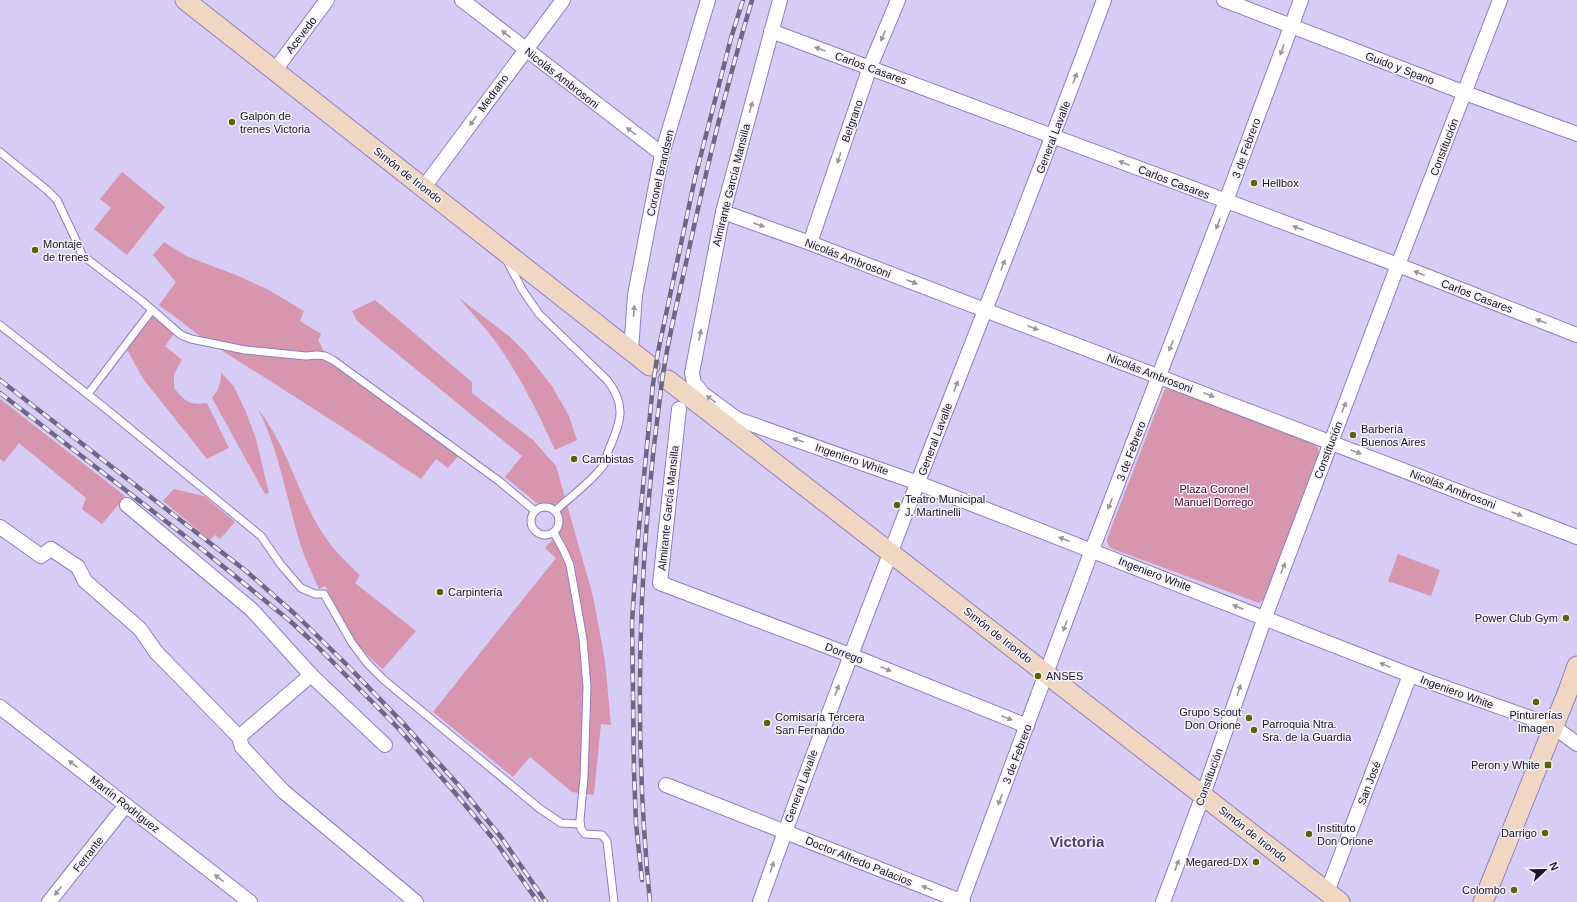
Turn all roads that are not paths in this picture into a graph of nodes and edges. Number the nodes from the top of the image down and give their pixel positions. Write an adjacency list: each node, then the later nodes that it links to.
1 (185, 0): 16 (street, Simón de Iriondo)
2 (327, 0): 16 (street, Acevedo)
3 (462, 0): 14 (street, Nicolás Ambrosoni, one-way to 3)
4 (563, 0): 14 (street, Medrano)
5 (708, 0): 21 (street, Coronel Brandsen)
6 (780, 0): 13 (street, Almirante García Mansilla)
7 (898, 0): 15 (street, Belgrano, one-way to 15)
8 (1104, 0): 19 (street, General Lavalle, one-way to 8)
9 (1224, 0): 12 (street, Guido y Spano)
10 (1301, 0): 12 (street, 3 de Febrero)
11 (1500, 0): 17 (street, Constitución)
12 (1291, 25): 17 (street, Guido y Spano); 23 (street, 3 de Febrero, one-way to 23)
13 (771, 30): 15 (street, Carlos Casares, one-way to 13); 24 (street, Almirante García Mansilla, one-way to 13)
14 (525, 50): 21 (street, Nicolás Ambrosoni, one-way to 14); 22 (street, Medrano, one-way to 22)
15 (870, 67): 19 (street, Carlos Casares); 25 (street, Belgrano, one-way to 25)
16 (275, 70): 22 (street, Simón de Iriondo)
17 (1465, 93): 18 (street, Guido y Spano); 27 (street, Constitución)
18 (1577, 134)
19 (1053, 136): 23 (street, Carlos Casares, one-way to 19); 29 (street, General Lavalle, one-way to 19)
20 (0, 152): 28 (lane)
21 (662, 154): 32 (street, Coronel Brandsen, one-way to 21)
22 (424, 187): 26 (street, Simón de Iriondo)
23 (1226, 201): 27 (street, Carlos Casares, one-way to 23); 35 (street, 3 de Febrero, one-way to 35)
24 (722, 212): 25 (street, Nicolás Ambrosoni, one-way to 25); 34 (street, Almirante García Mansilla, one-way to 24)
25 (810, 243): 29 (street, Nicolás Ambrosoni, one-way to 29)
26 (498, 245): 32 (street, Simón de Iriondo); 44 (lane)
27 (1398, 265): 31 (street, Carlos Casares, one-way to 27); 40 (street, Constitución, one-way to 27)
28 (152, 310): 37 (lane); 43 (lane)
29 (985, 310): 35 (street, Nicolás Ambrosoni, one-way to 35); 41 (street, General Lavalle, one-way to 29)
30 (0, 325): 37 (lane)
31 (1577, 335)
32 (631, 350): 33 (street, Simón de Iriondo)
33 (650, 366)
34 (692, 373): 39 (street, Simón de Iriondo, one-way to 34)
35 (1160, 376): 40 (street, Nicolás Ambrosoni, one-way to 40); 48 (street, 3 de Febrero, one-way to 48)
36 (668, 380): 39 (street)
37 (88, 394): 66 (lane)
38 (679, 409): 50 (street, Almirante García Mansilla)
39 (734, 424): 41 (street, Ingeniero White, one-way to 39); 49 (street, Simón de Iriondo)
40 (1330, 442): 47 (street, Nicolás Ambrosoni, one-way to 47); 51 (street, Constitución, one-way to 40)
41 (918, 483): 48 (street, Ingeniero White, one-way to 41); 49 (street, General Lavalle)
42 (127, 505): 55 (street)
43 (535, 511): 44 (lane); 46 (lane)
44 (555, 511): 46 (lane)
45 (0, 527): 60 (street)
46 (554, 533): 66 (lane)
47 (1577, 537)
48 (1092, 550): 51 (street, Ingeniero White, one-way to 48); 54 (street, 3 de Febrero, one-way to 54)
49 (890, 552): 52 (street, General Lavalle); 54 (street, Simón de Iriondo)
50 (660, 583): 52 (street, Dorrego)
51 (1265, 617): 56 (street, Ingeniero White, one-way to 51); 64 (street, Constitución, one-way to 51)
52 (850, 655): 58 (street, Dorrego, one-way to 58); 67 (street, General Lavalle, one-way to 52)
53 (1577, 666): 59 (street)
54 (1047, 674): 58 (street, 3 de Febrero); 64 (street, Simón de Iriondo)
55 (311, 675): 60 (street); 62 (street)
56 (1410, 675): 59 (street, Ingeniero White); 68 (street, San José)
57 (0, 707): 65 (street, Martín Rodríguez, one-way to 57)
58 (1027, 726): 74 (street, 3 de Febrero, one-way to 74)
59 (1553, 726): 61 (street, Ingeniero White); 76 (street)
60 (238, 737): 71 (street)
61 (1577, 744)
62 (385, 745)
63 (666, 785): 67 (street, Doctor Alfredo Palacios)
64 (1203, 795): 68 (street, Simón de Iriondo); 75 (street, Constitución, one-way to 64)
65 (126, 805): 69 (street, Ferrante, one-way to 69); 70 (street, Martín Rodríguez, one-way to 65)
66 (580, 824): 72 (lane)
67 (785, 831): 73 (street, General Lavalle, one-way to 67); 74 (street, Doctor Alfredo Palacios, one-way to 67)
68 (1333, 897)
69 (49, 902)
70 (250, 902)
71 (416, 902)
72 (614, 902)
73 (760, 902)
74 (962, 902)
75 (1163, 902)
76 (1483, 902)

